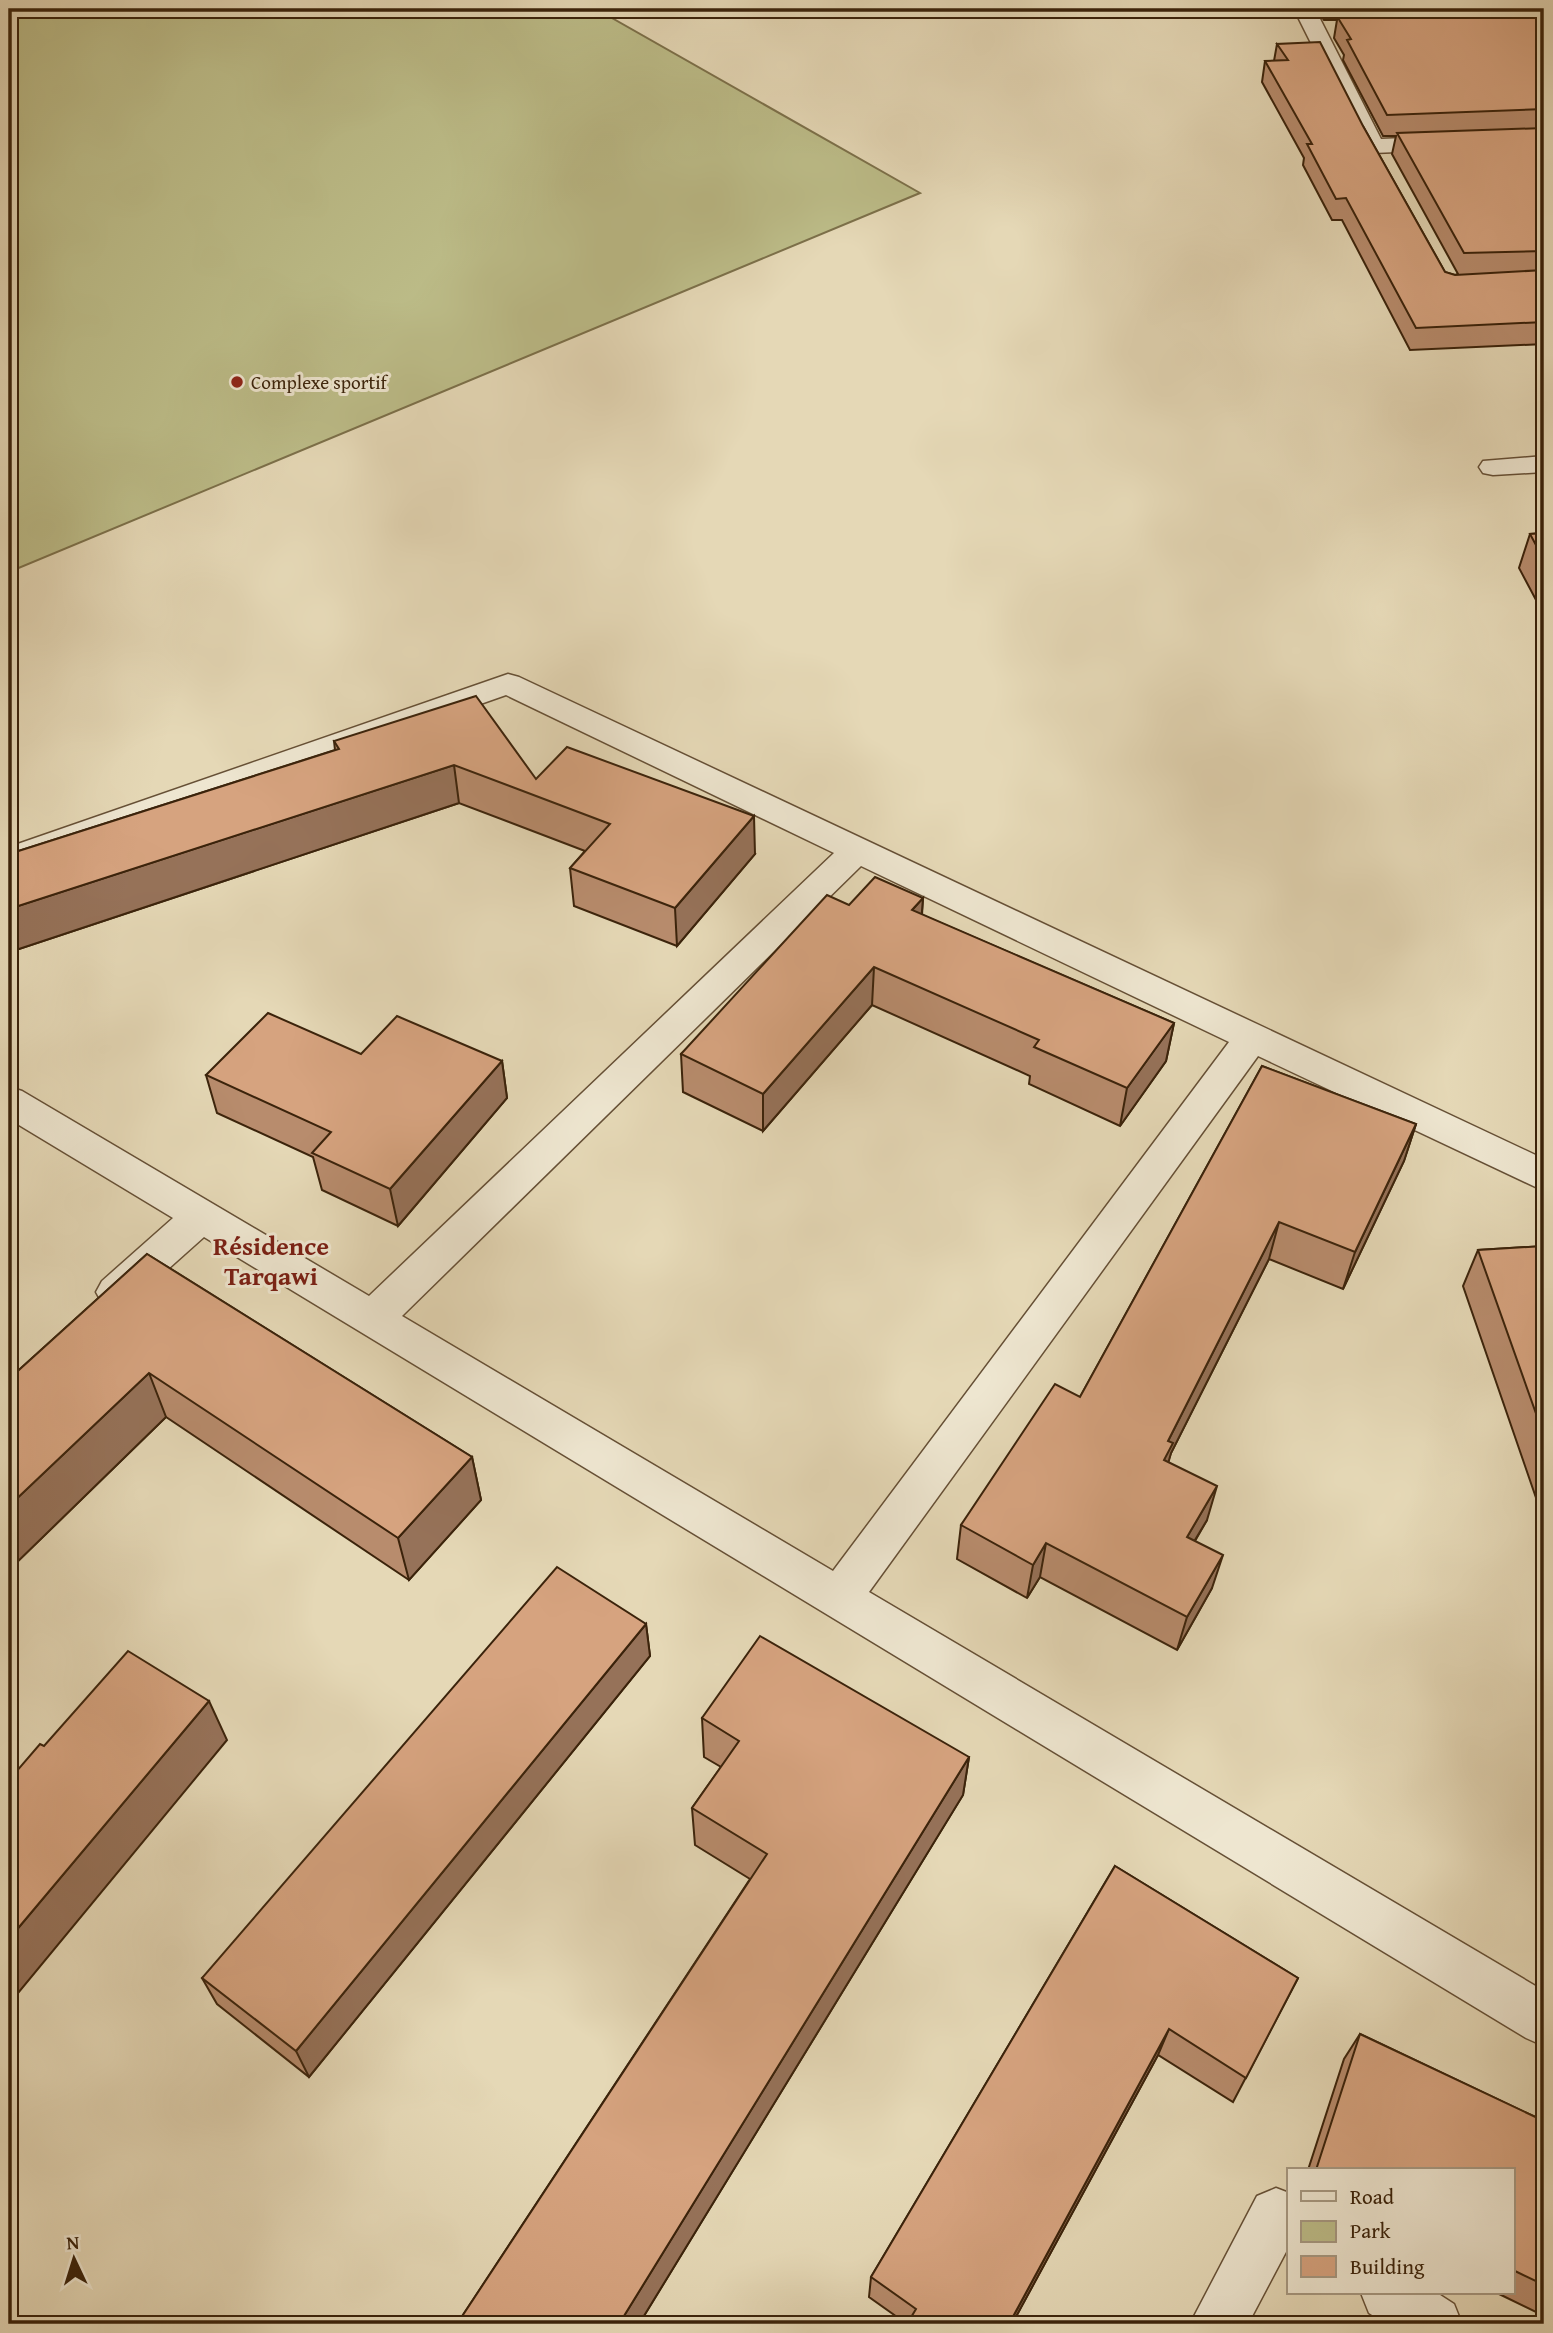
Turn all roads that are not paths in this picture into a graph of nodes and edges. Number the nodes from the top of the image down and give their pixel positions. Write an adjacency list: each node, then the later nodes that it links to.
1 (1304, 9): 3 (street)
2 (1342, 29): 3 (street)
3 (1315, 30): 5 (street)
4 (1544, 139): 5 (street)
5 (1373, 146): 6 (street)
6 (1386, 170)
7 (1544, 464): 8 (street)
8 (1493, 467)
9 (857, 850): 10 (street); 11 (street); 16 (street)
10 (9, 859)
11 (1252, 1037): 13 (street); 17 (street)
12 (9, 1101): 14 (street)
13 (1544, 1176)
14 (201, 1216): 15 (street); 16 (street)
15 (90, 1315)
16 (372, 1319): 17 (street)
17 (839, 1598): 18 (street)
18 (1544, 2020)
19 (1287, 2223): 21 (street)
20 (1390, 2294): 22 (street)
21 (1218, 2324)
22 (1434, 2324)

